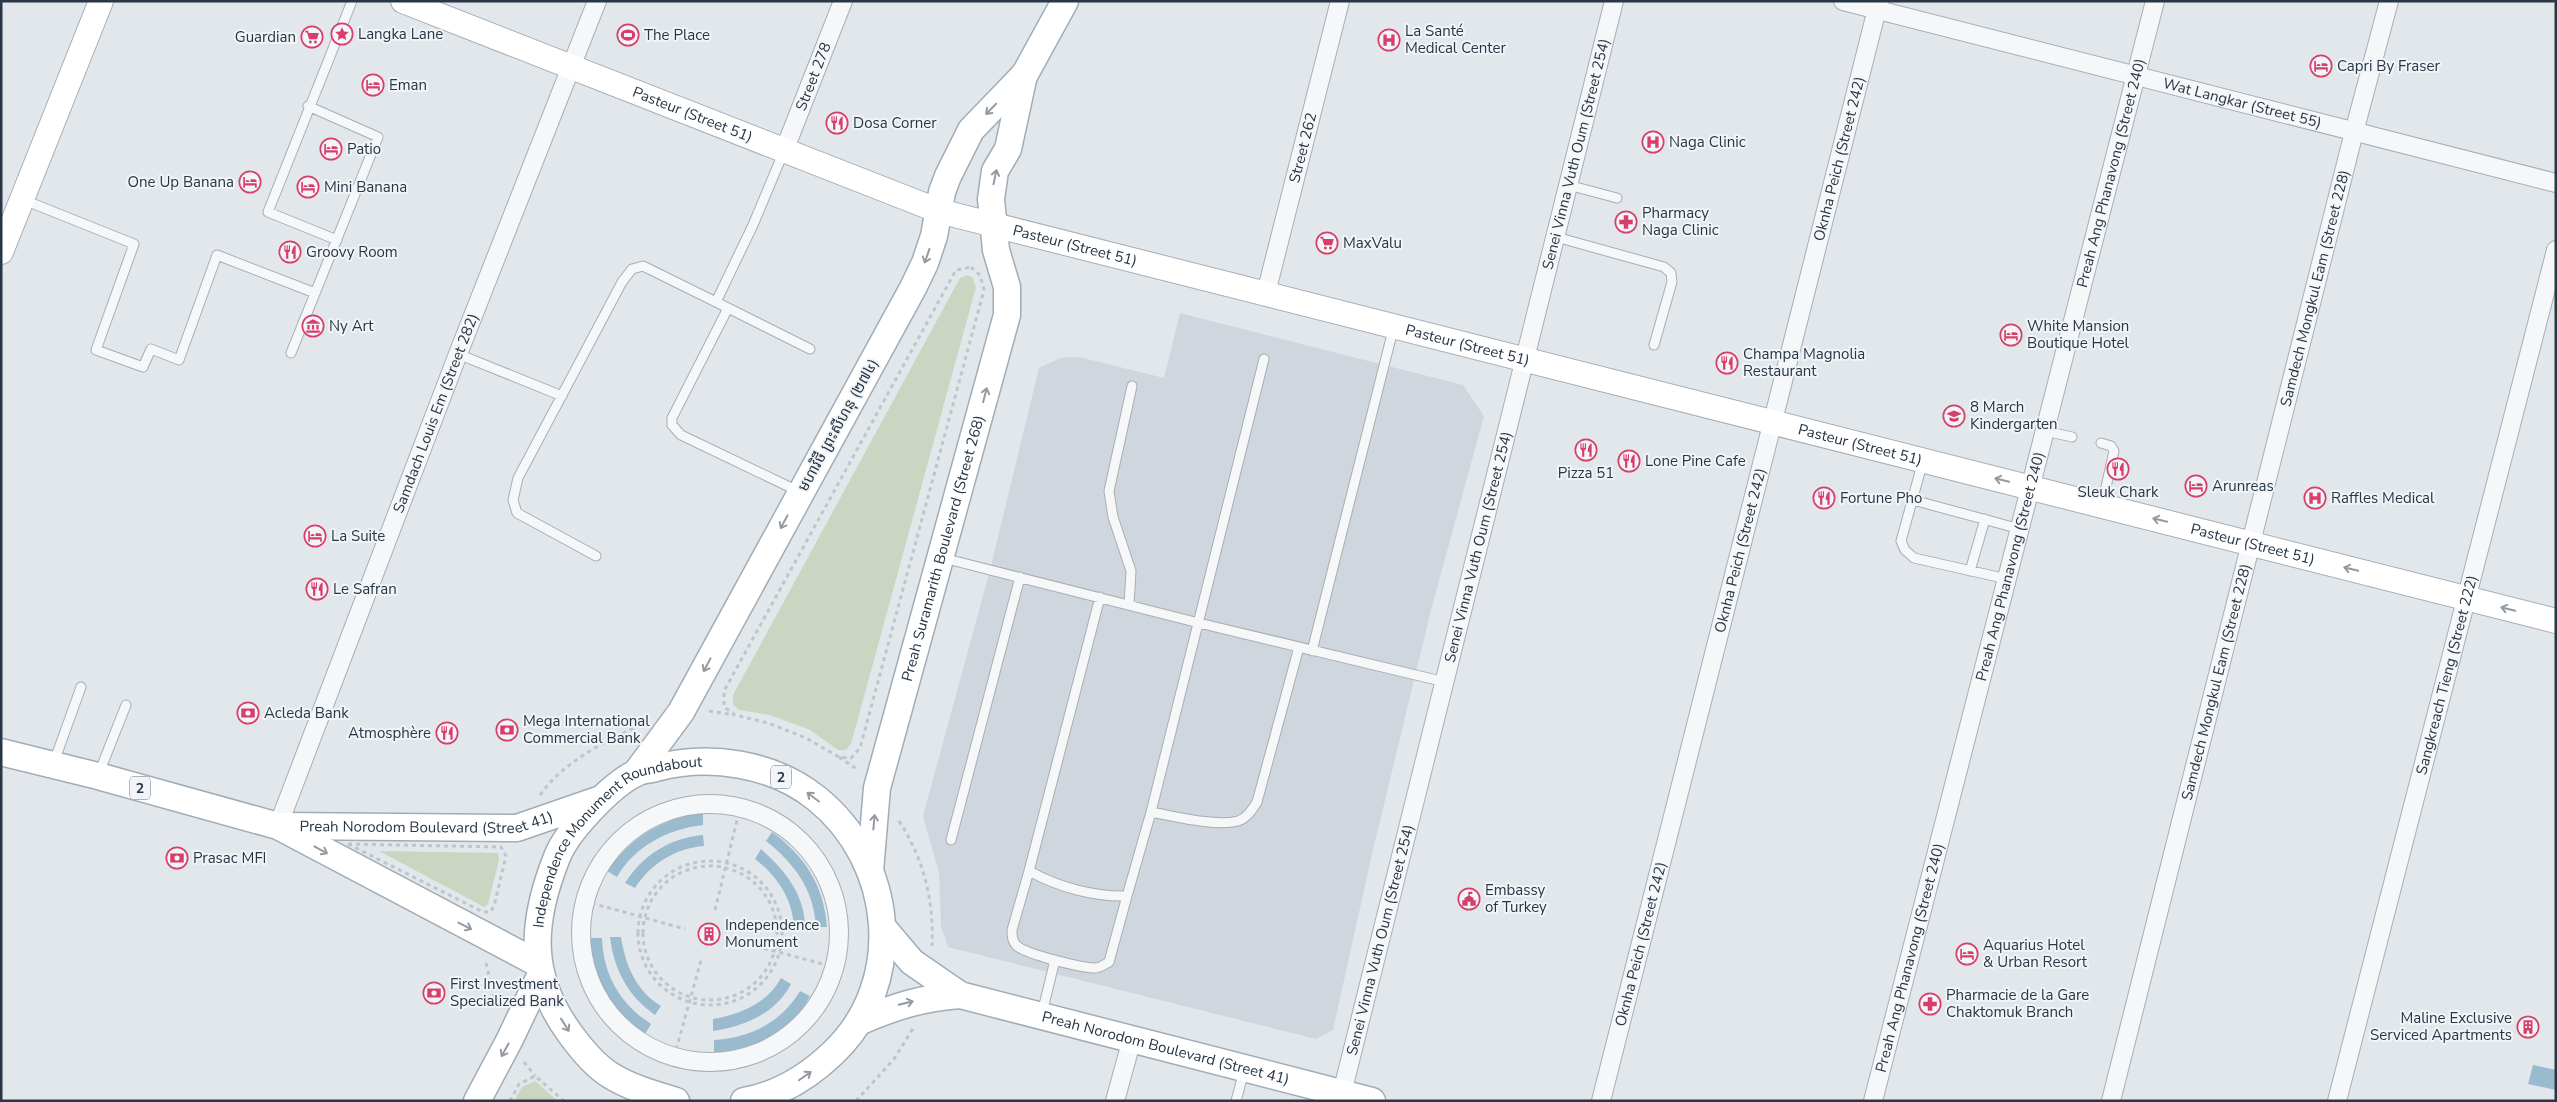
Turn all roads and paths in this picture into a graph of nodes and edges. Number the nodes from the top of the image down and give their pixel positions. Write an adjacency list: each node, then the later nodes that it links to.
1 (101, 1): 22 (street)
2 (352, 1): 16 (lane)
3 (403, 1): 13 (street, Pasteur (Street 51))
4 (597, 1): 13 (street, Samdach Louis Em (Street 282))
5 (843, 1): 18 (street, Street 278)
6 (1065, 1): 14 (main road, មហាវិថី ព្រះសីហនុ (២៧៤))
7 (1340, 1): 30 (street, Street 262)
8 (1614, 1): 20 (street, Senei Vinna Vuth Oum (Street 254))
9 (1844, 1): 12 (street, Wat Langkar (Street 55))
10 (2155, 1): 15 (street, Preah Ang Phanavong (Street 240))
11 (2389, 1): 17 (street, Samdech Mongkul Eam (Street 228))
12 (1878, 6): 15 (street, Wat Langkar (Street 55)); 42 (street, Oknha Peich (Street 242))
13 (571, 66): 18 (street, Pasteur (Street 51)); 37 (street, Samdach Louis Em (Street 282))
14 (1024, 74): 23 (main road, មហាវិថី ព្រះសីហនុ (២៧៤), one-way to 23); 24 (main road, មហាវិថី ព្រះសីហនុ (២៧៤), one-way to 14)
15 (2136, 76): 17 (street, Wat Langkar (Street 55)); 43 (street, Preah Ang Phanavong (Street 240))
16 (308, 106): 26 (lane); 26 (lane)
17 (2354, 132): 19 (street, Wat Langkar (Street 55)); 53 (street, Samdech Mongkul Eam (Street 228))
18 (784, 151): 23 (street, Pasteur (Street 51)); 31 (lane)
19 (2556, 184)
20 (1568, 185): 21 (lane); 25 (street, Senei Vinna Vuth Oum (Street 254))
21 (1617, 198)
22 (22, 200): 28 (street); 29 (lane)
23 (939, 211): 24 (street, Pasteur (Street 51)); 48 (main road, មហាវិថី ព្រះសីហនុ (២៧៤), one-way to 48)
24 (992, 226): 30 (street, Pasteur (Street 51)); 55 (main road, Preah Suramarith Boulevard (Street 268), one-way to 24)
25 (1556, 237): 34 (lane); 39 (street, Senei Vinna Vuth Oum (Street 254))
26 (336, 240): 29 (lane)
27 (2556, 250): 60 (street, Sangkreach Tieng (Street 222))
28 (1, 252)
29 (315, 293): 36 (lane)
30 (1266, 293): 33 (street, Pasteur (Street 51))
31 (716, 302): 32 (lane); 41 (lane)
32 (728, 308): 35 (lane); 48 (lane)
33 (1394, 326): 39 (street, Pasteur (Street 51)); 65 (lane)
34 (1654, 345)
35 (810, 349)
36 (291, 353)
37 (458, 354): 41 (lane); 80 (street, Samdach Louis Em (Street 282))
38 (1264, 359): 63 (lane)
39 (1525, 359): 42 (street, Pasteur (Street 51)); 66 (street, Senei Vinna Vuth Oum (Street 254))
40 (1132, 386): 61 (lane)
41 (562, 396): 54 (lane)
42 (1772, 422): 46 (street, Pasteur (Street 51)); 122 (street, Oknha Peich (Street 242))
43 (2045, 431): 44 (lane); 47 (street, Preah Ang Phanavong (Street 240))
44 (2072, 437)
45 (2102, 443): 50 (lane)
46 (1923, 460): 47 (street, Pasteur (Street 51), one-way to 46); 49 (lane)
47 (2030, 487): 50 (street, Pasteur (Street 51)); 52 (street, Preah Ang Phanavong (Street 240))
48 (800, 492): 69 (main road, មហាវិថី ព្រះសីហនុ (២៧៤), one-way to 69)
49 (1912, 500): 51 (lane); 56 (lane)
50 (2102, 506): 53 (street, Pasteur (Street 51), one-way to 50)
51 (1985, 519): 52 (lane); 56 (lane)
52 (2020, 529): 58 (street, Preah Ang Phanavong (Street 240))
53 (2251, 544): 60 (street, Pasteur (Street 51), one-way to 53); 124 (street, Samdech Mongkul Eam (Street 228))
54 (596, 556)
55 (941, 558): 57 (lane); 86 (main road, Preah Suramarith Boulevard (Street 268), one-way to 55)
56 (1970, 571): 58 (lane)
57 (1020, 577): 59 (lane); 82 (lane)
58 (2007, 579): 123 (street, Preah Ang Phanavong (Street 240))
59 (1100, 598): 61 (lane); 87 (lane)
60 (2466, 598): 62 (street, Pasteur (Street 51), one-way to 60); 125 (street, Sangkreach Tieng (Street 222))
61 (1129, 605): 63 (lane)
62 (2556, 621)
63 (1198, 623): 64 (lane); 79 (lane)
64 (1298, 647): 65 (lane); 79 (lane)
65 (1312, 651): 66 (lane)
66 (1444, 682): 113 (street, Senei Vinna Vuth Oum (Street 254))
67 (81, 687): 73 (lane)
68 (126, 705): 75 (lane)
69 (681, 712): 70 (path); 74 (main road, មហាវិថី ព្រះសីហនុ (២៧៤))
70 (736, 715): 70 (path)
71 (646, 722): 76 (path)
72 (1, 752): 73 (main road, Preah Norodom Boulevard (Street 41) / 2)
73 (53, 764): 75 (main road, Preah Norodom Boulevard (Street 41) / 2)
74 (636, 773): 77 (main road, Independence Monument Roundabout / 2); 86 (main road, Independence Monument Roundabout / 2, one-way to 74)
75 (98, 776): 80 (main road, Preah Norodom Boulevard (Street 41) / 2)
76 (538, 797)
77 (601, 799): 81 (main road, Preah Norodom Boulevard (Street 41) / 2); 101 (main road, Independence Monument Roundabout / 2)
78 (740, 808): 84 (path); 89 (street); 100 (street)
79 (1150, 812): 88 (lane)
80 (278, 826): 81 (main road, Preah Norodom Boulevard (Street 41) / 2); 92 (main road, Preah Norodom Boulevard (Street 41) / 2, one-way to 92)
81 (517, 828): 83 (path)
82 (950, 840)
83 (505, 851): 92 (path); 92 (path)
84 (727, 862): 85 (path); 91 (path); 97 (path)
85 (725, 867): 90 (path); 91 (path); 96 (path)
86 (870, 871): 94 (main road, Independence Monument Roundabout / 2)
87 (1029, 871): 88 (lane); 99 (lane)
88 (1127, 896): 99 (lane)
89 (584, 902): 91 (path); 109 (street)
90 (715, 910)
91 (642, 919): 93 (path); 103 (path); 104 (path)
92 (488, 925): 101 (main road, Preah Norodom Boulevard (Street 41) / 2); 108 (path)
93 (685, 929)
94 (884, 929): 102 (main road, Preah Norodom Boulevard (Street 41)); 106 (main road, Independence Monument Roundabout / 2)
95 (733, 940): 96 (path)
96 (775, 952): 97 (path); 103 (path)
97 (780, 953): 100 (path); 104 (path)
98 (702, 957): 103 (path)
99 (1055, 960): 105 (lane)
100 (834, 967): 109 (street)
101 (540, 969): 108 (main road); 117 (main road, Independence Monument Roundabout / 2, one-way to 117)
102 (960, 995): 105 (main road, Preah Norodom Boulevard (Street 41)); 106 (main road, Preah Norodom Boulevard (Street 41), one-way to 102)
103 (692, 998): 104 (path)
104 (690, 1002): 109 (path)
105 (1041, 1016): 107 (main road, Preah Norodom Boulevard (Street 41))
106 (861, 1021): 112 (main road, Independence Monument Roundabout / 2, one-way to 106)
107 (1132, 1039): 110 (main road, Preah Norodom Boulevard (Street 41)); 119 (street)
108 (510, 1041): 111 (path); 114 (main road, one-way to 114)
109 (674, 1057)
110 (1245, 1068): 113 (main road, Preah Norodom Boulevard (Street 41)); 120 (lane)
111 (535, 1076): 115 (path); 116 (path)
112 (771, 1097): 118 (main road, Independence Monument Roundabout / 2)
113 (1341, 1097): 121 (main road, Preah Norodom Boulevard (Street 41))
114 (477, 1101)
115 (510, 1101)
116 (564, 1101)
117 (676, 1101)
118 (744, 1101)
119 (1115, 1101)
120 (1236, 1101)
121 (1372, 1101)
122 (1601, 1101)
123 (1873, 1101)
124 (2111, 1101)
125 (2337, 1101)

